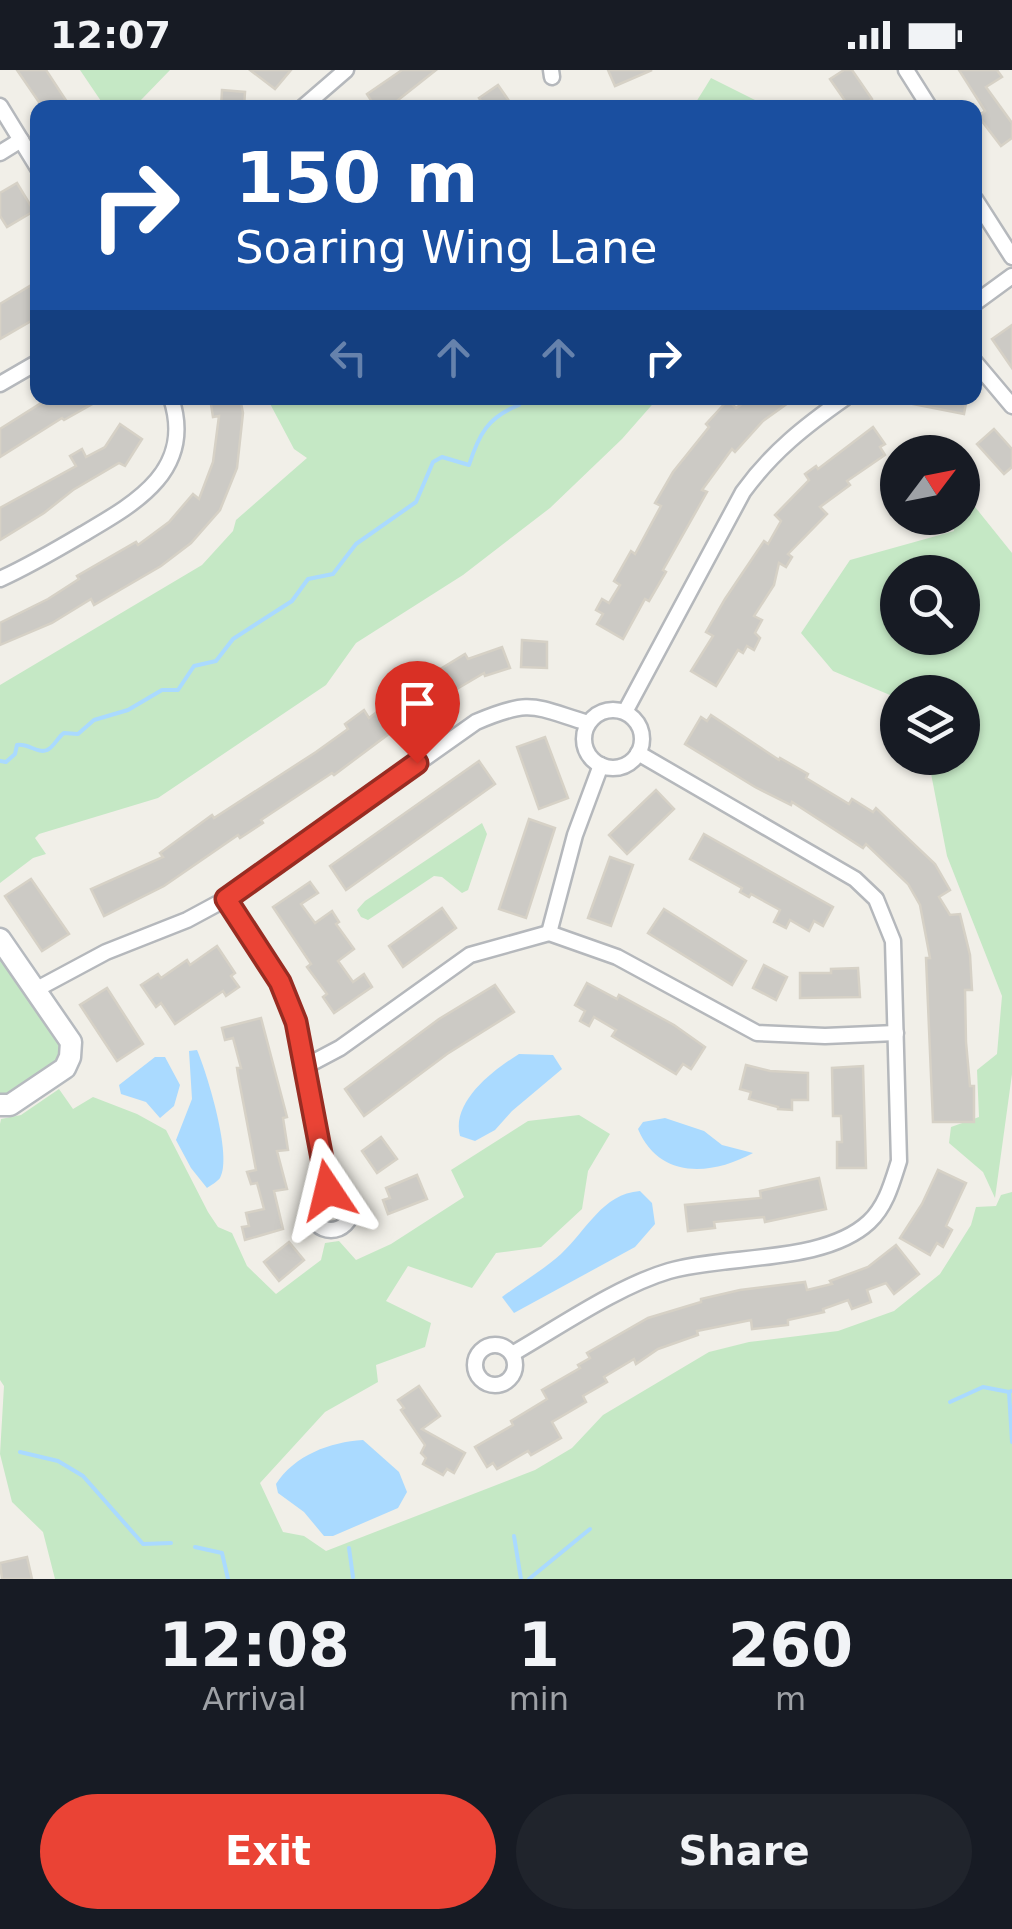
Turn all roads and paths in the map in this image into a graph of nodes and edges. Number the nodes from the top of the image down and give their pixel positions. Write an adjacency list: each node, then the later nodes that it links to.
1 (346, 70): 3 (street)
2 (906, 70): 4 (street)
3 (311, 100)
4 (925, 100)
5 (0, 106): 6 (street)
6 (21, 140): 7 (street); 8 (street)
7 (0, 153)
8 (30, 155)
9 (982, 210): 10 (street)
10 (1012, 257)
11 (1012, 276): 12 (street)
12 (982, 298)
13 (30, 367): 15 (street)
14 (982, 370): 18 (street)
15 (0, 384)
16 (173, 405): 19 (street)
17 (835, 405): 20 (street)
18 (1012, 406)
19 (0, 579)
20 (625, 712): 21 (street); 22 (street)
21 (588, 723): 23 (street); 24 (street)
22 (638, 753): 23 (street); 28 (street)
23 (601, 766): 25 (street)
24 (226, 899): 27 (street); 29 (street)
25 (549, 933): 28 (street); 29 (street)
26 (0, 939): 27 (street)
27 (37, 990): 30 (street)
28 (896, 1033): 32 (street)
29 (306, 1066): 31 (street)
30 (0, 1105)
31 (328, 1190)
32 (512, 1354)

